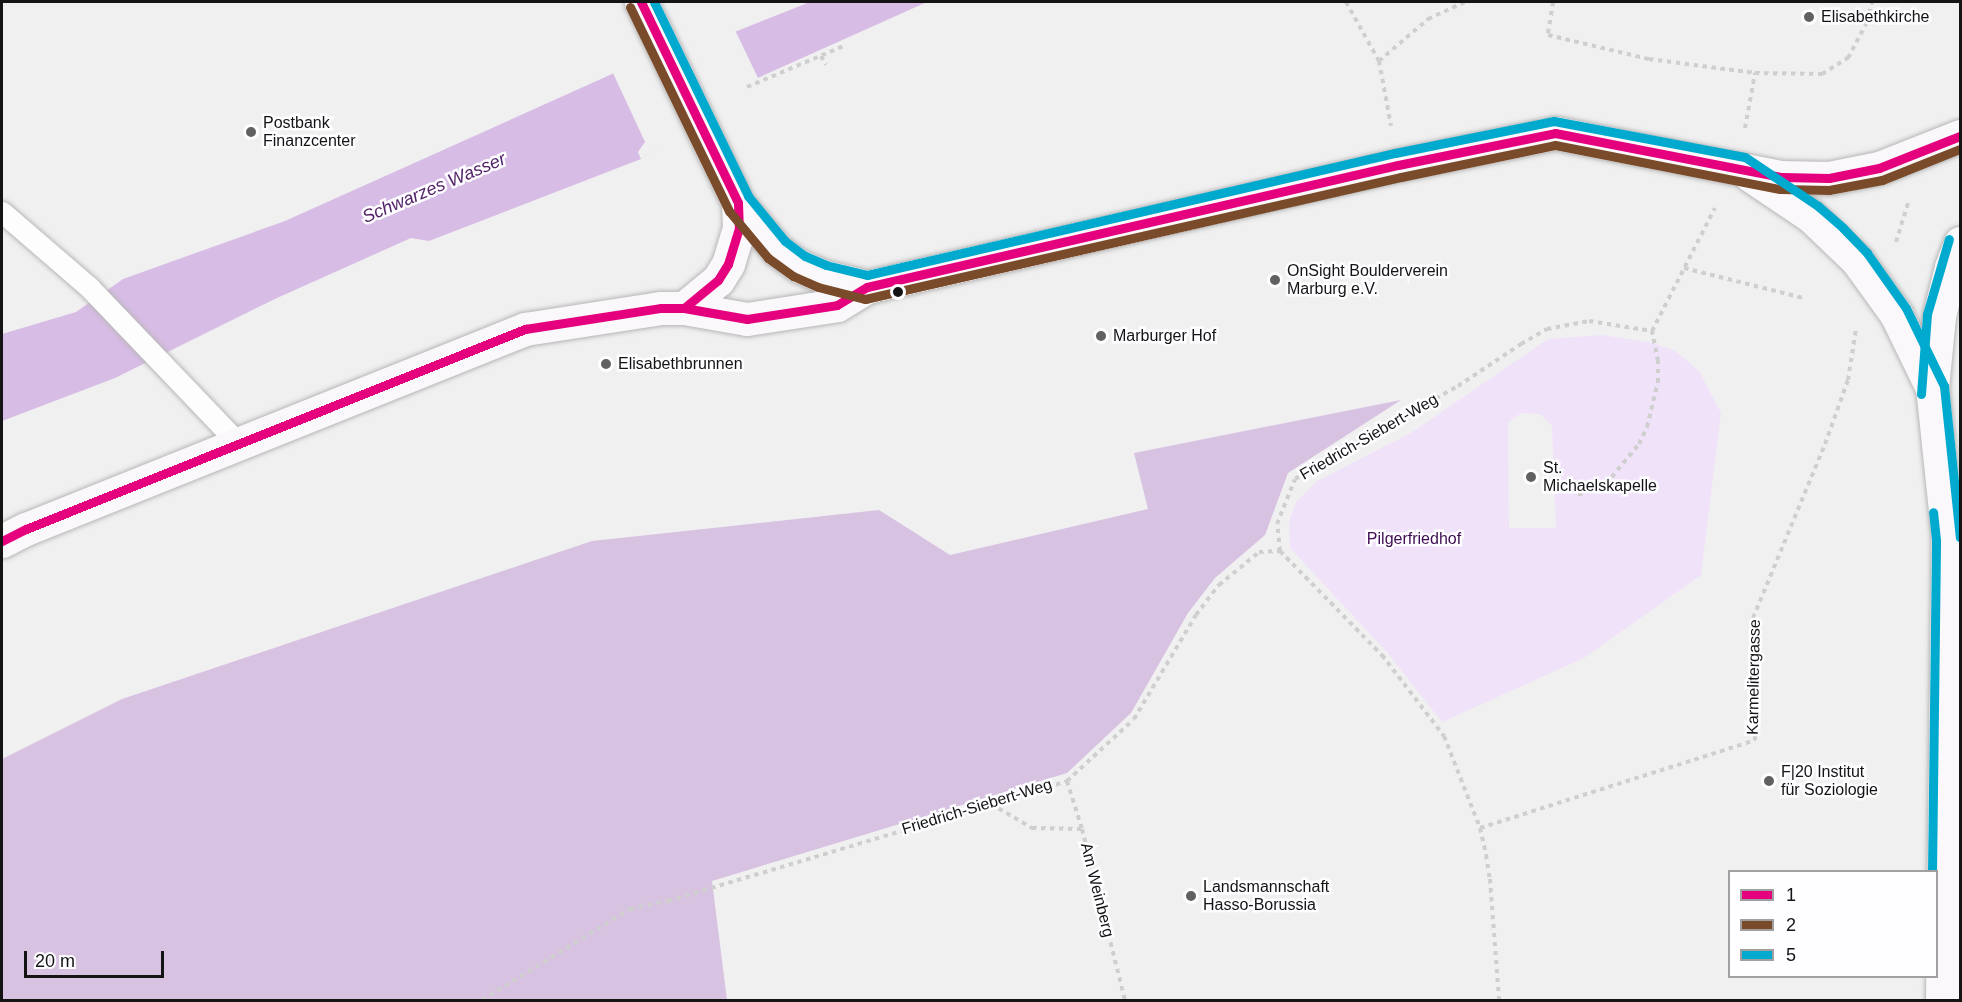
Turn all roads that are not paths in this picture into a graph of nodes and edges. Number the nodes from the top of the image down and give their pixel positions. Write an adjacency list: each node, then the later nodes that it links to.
1 (641, 2): 4 (main road)
2 (1960, 136): 3 (main road)
3 (1741, 154): 7 (main road); 9 (main road)
4 (738, 203): 7 (main road); 8 (main road)
5 (2, 212): 10 (lane)
6 (1960, 243): 9 (main road)
7 (867, 287): 8 (main road)
8 (684, 308): 10 (main road)
9 (1932, 388): 12 (main road)
10 (238, 444): 11 (main road)
11 (2, 541)
12 (1954, 552): 13 (main road)
13 (1942, 1000)

